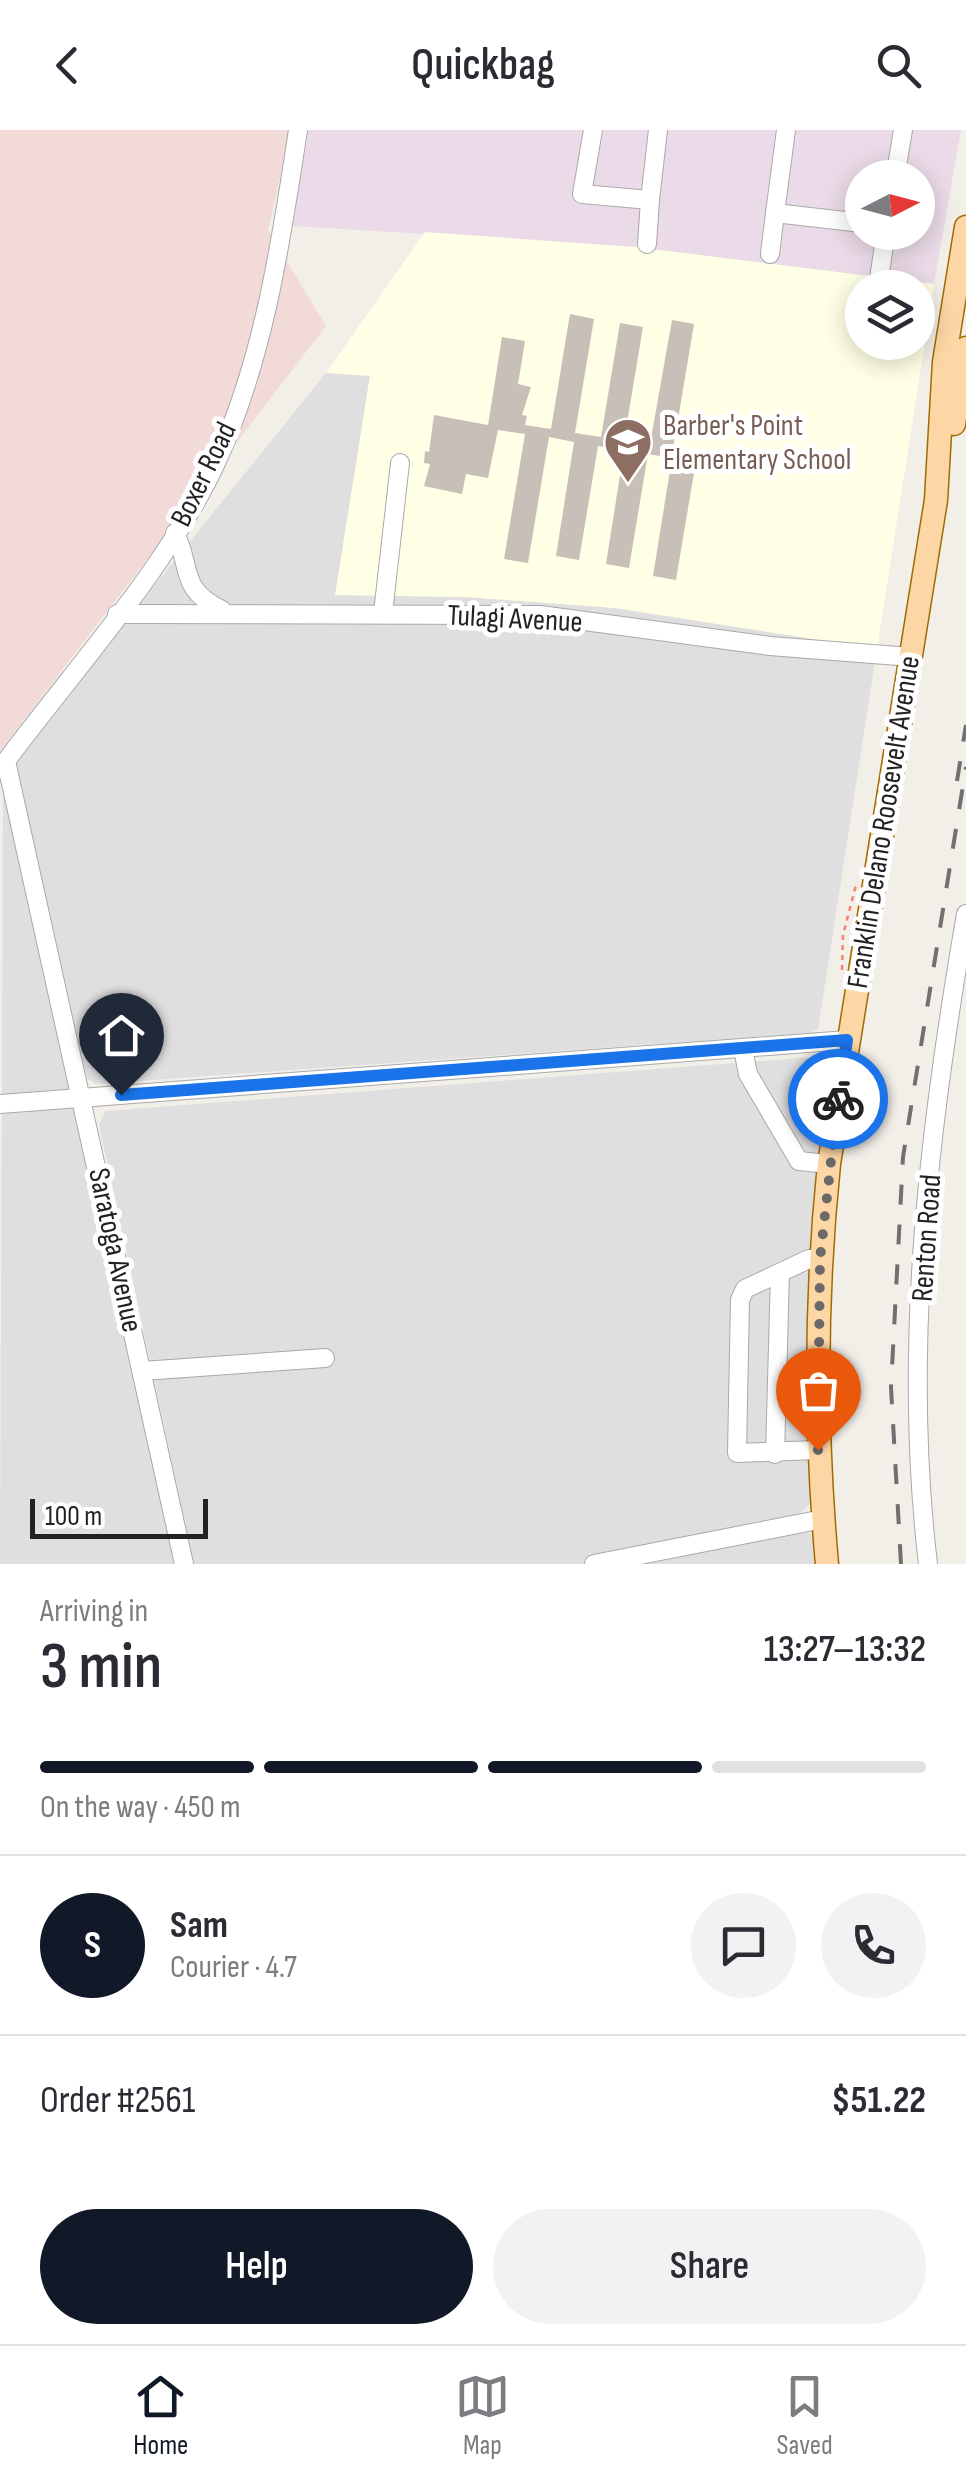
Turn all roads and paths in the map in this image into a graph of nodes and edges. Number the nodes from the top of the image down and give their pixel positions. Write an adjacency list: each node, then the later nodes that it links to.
1 (298, 130): 16 (street, Boxer Road)
2 (593, 130): 7 (street)
3 (658, 130): 7 (street)
4 (786, 130): 8 (street)
5 (903, 130): 6 (street)
6 (898, 160)
7 (650, 200): 11 (street)
8 (775, 213): 9 (street); 12 (street)
9 (845, 221)
10 (966, 228): 15 (main road, Franklin Delano Roosevelt Avenue)
11 (647, 244)
12 (770, 254)
13 (966, 348): 15 (main road, Franklin Delano Roosevelt Avenue)
14 (400, 463): 18 (street)
15 (936, 500): 20 (main road, Franklin Delano Roosevelt Avenue)
16 (175, 533): 17 (street); 19 (street, Boxer Road)
17 (227, 612): 18 (street, Tulagi Avenue); 19 (street, Tulagi Avenue)
18 (383, 613): 20 (street, Tulagi Avenue)
19 (117, 614): 21 (street, Boxer Road)
20 (911, 657): 25 (main road, Franklin Delano Roosevelt Avenue)
21 (3, 765): 27 (street, Saratoga Avenue)
22 (856, 884): 24 (path)
23 (966, 914): 40 (street, Renton Road)
24 (842, 971)
25 (847, 1040): 26 (street); 29 (main road, Franklin Delano Roosevelt Avenue)
26 (742, 1049): 27 (street); 29 (street)
27 (83, 1098): 28 (street); 33 (street, Saratoga Avenue)
28 (0, 1104)
29 (829, 1164): 30 (main road, Franklin Delano Roosevelt Avenue)
30 (820, 1259): 31 (street); 34 (main road, Franklin Delano Roosevelt Avenue)
31 (780, 1273): 35 (street); 35 (street)
32 (325, 1358): 33 (street)
33 (142, 1371): 37 (street, Saratoga Avenue)
34 (818, 1450): 35 (street); 36 (main road, Franklin Delano Roosevelt Avenue)
35 (775, 1454)
36 (823, 1519): 38 (street); 39 (main road, Franklin Delano Roosevelt Avenue)
37 (184, 1564)
38 (594, 1564)
39 (827, 1564)
40 (928, 1564)

